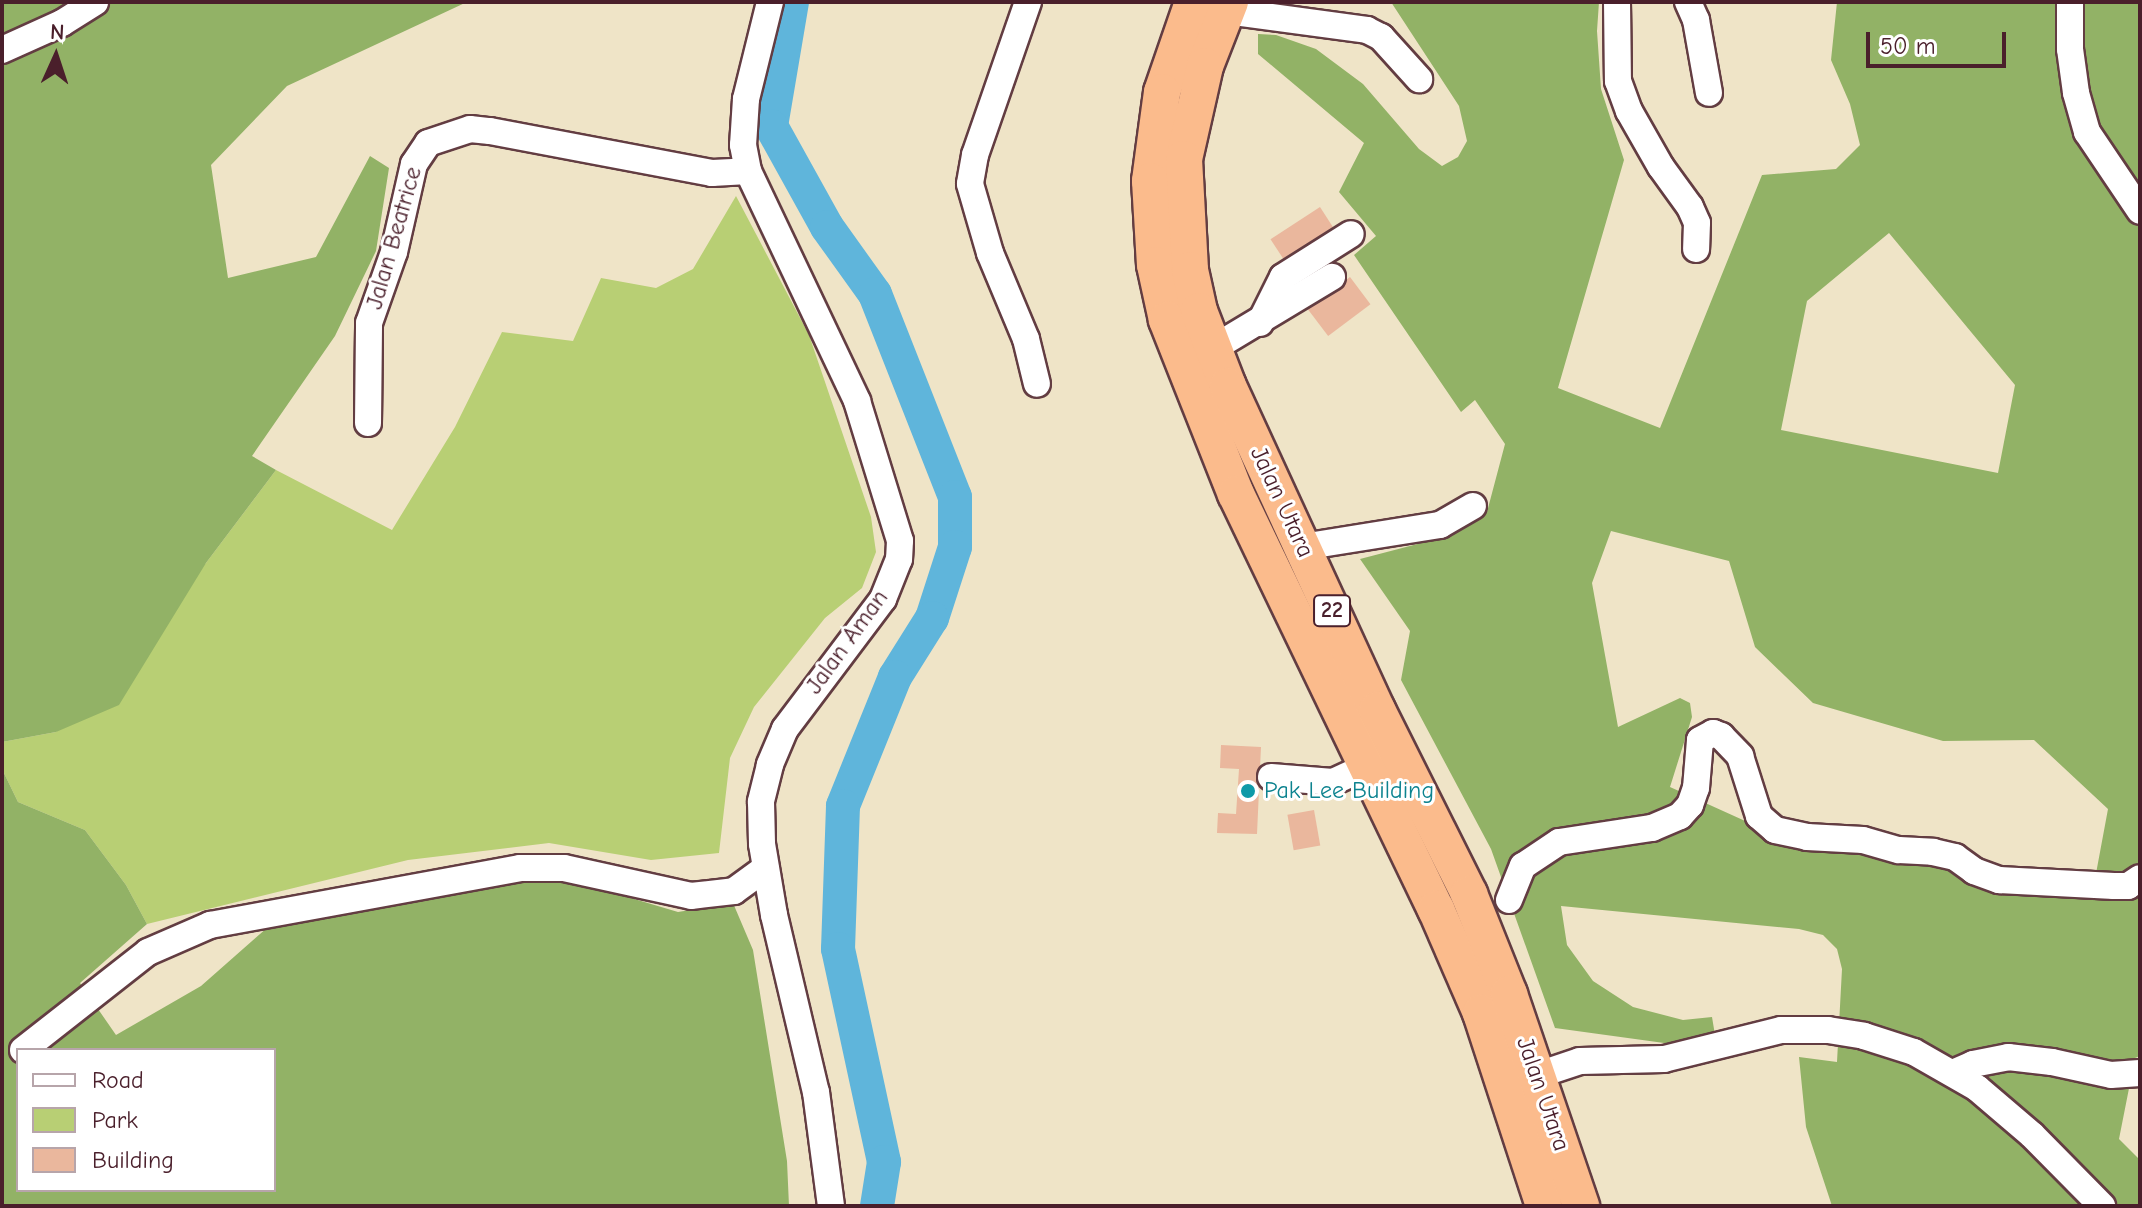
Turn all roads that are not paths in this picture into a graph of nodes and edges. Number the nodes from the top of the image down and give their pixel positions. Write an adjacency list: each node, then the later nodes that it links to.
1 (95, 2): 8 (street)
2 (770, 2): 11 (street, Jalan Aman)
3 (1028, 2): 18 (street)
4 (1617, 2): 14 (street)
5 (1688, 2): 10 (street)
6 (2070, 2): 12 (street)
7 (1216, 5): 9 (street); 17 (highway, Jalan Utara / 22); 22 (highway, Jalan Utara / 22)
8 (2, 50)
9 (1419, 79)
10 (1709, 93)
11 (748, 171): 19 (street, Jalan Beatrice); 24 (street, Jalan Aman)
12 (2140, 211)
13 (1351, 234): 16 (street)
14 (1696, 249)
15 (1332, 277): 16 (street)
16 (1260, 323): 17 (street)
17 (1212, 349): 21 (highway, Jalan Utara / 22)
18 (1037, 384)
19 (368, 423)
20 (1473, 506): 21 (street)
21 (1302, 547): 30 (highway, Jalan Utara / 22)
22 (1367, 766): 23 (street); 32 (highway, Jalan Utara / 22)
23 (1271, 777)
24 (766, 868): 27 (street); 31 (street, Jalan Aman)
25 (2140, 878): 26 (street)
26 (1509, 900)
27 (25, 1048)
28 (1953, 1073): 29 (street); 30 (street); 34 (street)
29 (2140, 1073)
30 (1535, 1076): 33 (highway, Jalan Utara / 22)
31 (831, 1206)
32 (1544, 1206)
33 (1581, 1206)
34 (2102, 1206)

